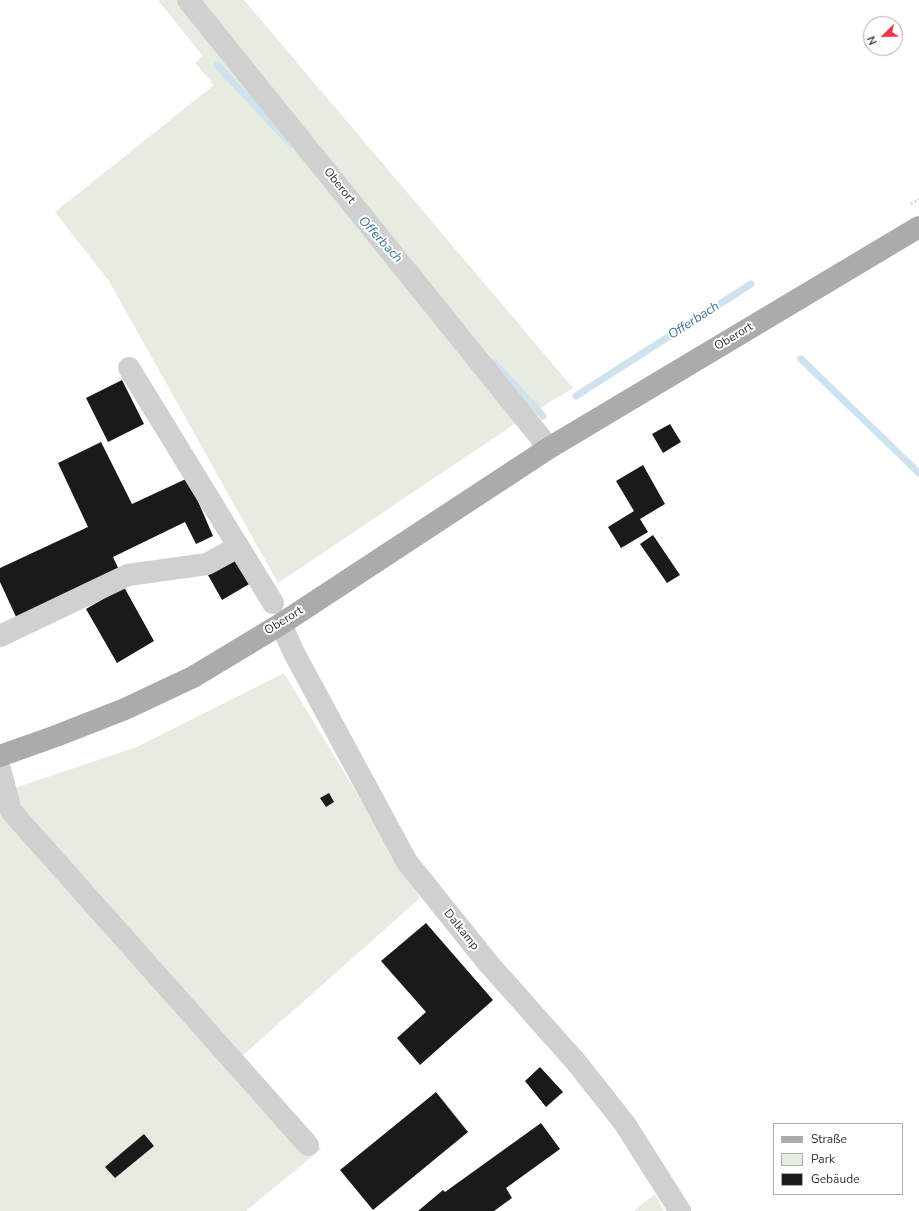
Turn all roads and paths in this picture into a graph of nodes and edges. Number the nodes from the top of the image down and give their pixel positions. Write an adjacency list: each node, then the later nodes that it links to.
1 (188, 0): 4 (street, Oberort)
2 (919, 227): 4 (main road, Oberort)
3 (129, 368): 5 (street)
4 (549, 448): 7 (main road, Oberort)
5 (238, 547): 6 (street); 8 (street)
6 (273, 603)
7 (281, 624): 9 (main road, Oberort); 12 (street, Dalkamp)
8 (0, 636)
9 (0, 756)
10 (0, 769): 11 (street)
11 (308, 1145)
12 (680, 1211)

